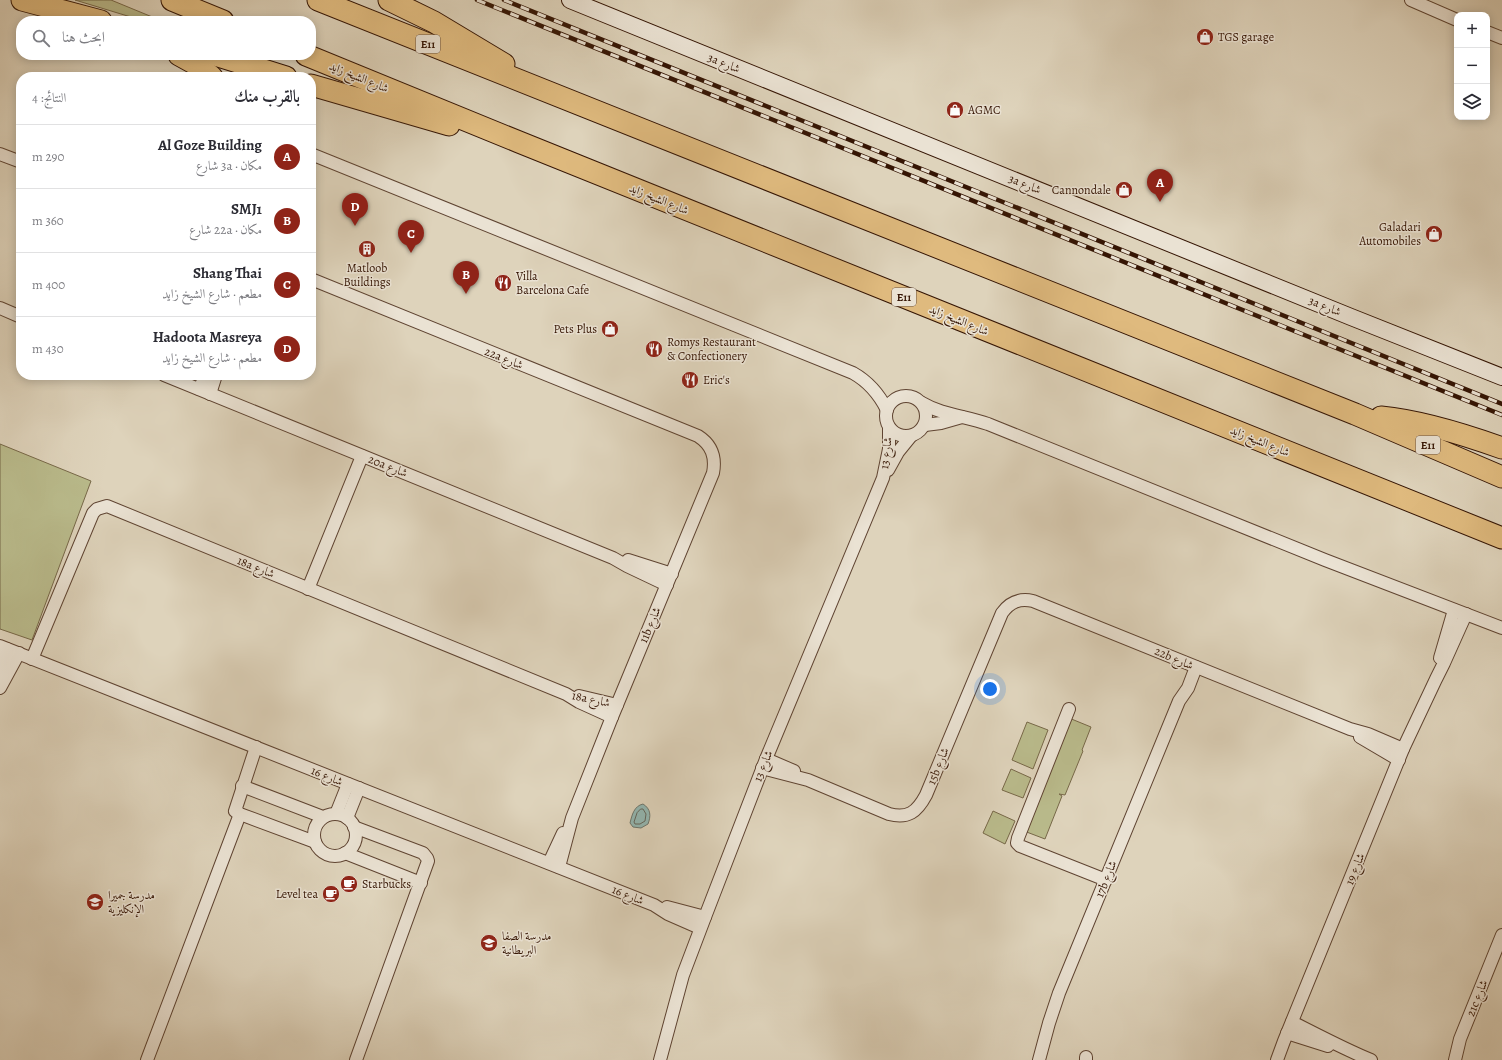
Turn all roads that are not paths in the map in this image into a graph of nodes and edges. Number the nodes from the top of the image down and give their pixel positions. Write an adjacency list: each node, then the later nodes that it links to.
1 (22, 0): 7 (highway)
2 (172, 0): 8 (highway)
3 (318, 0): 18 (highway, E11)
4 (389, 0): 18 (highway)
5 (570, 0): 26 (street, 3a شارع)
6 (1411, 0): 9 (street)
7 (82, 16)
8 (211, 16)
9 (1454, 19)
10 (1490, 33): 11 (street)
11 (1502, 38)
12 (316, 59): 19 (highway, شارع الشيخ زايد / E11)
13 (188, 60): 15 (highway)
14 (231, 60): 16 (highway)
15 (206, 72)
16 (270, 72)
17 (316, 86): 19 (highway)
18 (539, 88): 34 (highway, E11)
19 (519, 142): 44 (highway, شارع الشيخ زايد / E11)
20 (0, 154): 22 (street)
21 (316, 156): 33 (street)
22 (16, 160)
23 (316, 281): 38 (street, 22a شارع)
24 (0, 308): 25 (street)
25 (16, 315)
26 (1502, 377)
27 (176, 380): 30 (street, 20a شارع)
28 (204, 380): 30 (street)
29 (214, 380): 31 (street)
30 (199, 389): 31 (street, 20a شارع)
31 (210, 394): 41 (street, 20a شارع)
32 (922, 403): 33 (street); 35 (street); 36 (street)
33 (887, 410): 37 (street)
34 (1354, 414): 40 (highway); 42 (highway, E11)
35 (964, 416): 36 (street); 49 (street)
36 (925, 425): 39 (street)
37 (889, 428): 39 (street); 43 (street, شارع 13)
38 (698, 436): 46 (street, 11b شارع)
39 (911, 436): 43 (street, شارع 13)
40 (1502, 448)
41 (362, 456): 45 (street, 20a شارع); 48 (street)
42 (1502, 476)
43 (883, 478): 66 (street, شارع 13)
44 (1502, 538)
45 (613, 558): 46 (street, 20a شارع); 47 (street, 20a شارع)
46 (672, 574): 47 (street, 11b شارع)
47 (667, 585): 61 (street, 11b شارع)
48 (308, 589): 55 (street, 18a شارع); 60 (street, 18a شارع)
49 (1454, 610): 51 (street); 58 (street, شارع 19)
50 (1002, 613): 56 (street, 22b شارع); 66 (street, 15b شارع)
51 (1466, 614): 52 (street); 58 (street, شارع 19)
52 (1502, 628)
53 (4, 647): 54 (street, شارع 16); 57 (street)
54 (19, 653): 55 (street, شارع 16); 59 (street)
55 (32, 659): 64 (street, شارع 16)
56 (1192, 665): 65 (street, 22b شارع); 75 (street, 17b شارع)
57 (0, 674)
58 (1436, 679): 65 (street, شارع 19)
59 (0, 688)
60 (566, 694): 61 (street, 18a شارع); 63 (street, 18a شارع)
61 (617, 705): 63 (street, 11b شارع)
62 (1069, 709): 75 (street)
63 (612, 717): 74 (street, 11b شارع)
64 (256, 747): 67 (street); 68 (street, شارع 16)
65 (1401, 755): 82 (street, شارع 19)
66 (764, 763): 78 (street, شارع 13)
67 (242, 786): 69 (street); 70 (street)
68 (353, 786): 71 (street); 74 (street, شارع 16)
69 (240, 814): 72 (street); 84 (street)
70 (323, 817): 71 (street); 72 (street)
71 (346, 820): 73 (street); 76 (street)
72 (315, 842): 73 (street)
73 (345, 853): 76 (street)
74 (554, 865): 77 (street, شارع 16)
75 (1106, 880): 87 (street, 17b شارع)
76 (421, 883): 85 (street)
77 (654, 905): 78 (street, شارع 16); 79 (street, شارع 16)
78 (705, 916): 79 (street, شارع 13)
79 (700, 928): 86 (street, شارع 13)
80 (1501, 939): 81 (street, 21c شارع)
81 (1498, 954): 83 (street, 21c شارع)
82 (1290, 1027): 88 (street, شارع 19); 89 (street)
83 (1460, 1039): 90 (street, 21c شارع); 91 (street, 21c شارع)
84 (147, 1060)
85 (356, 1060)
86 (660, 1060)
87 (1040, 1060)
88 (1277, 1060)
89 (1371, 1060)
90 (1446, 1060)
91 (1455, 1060)

